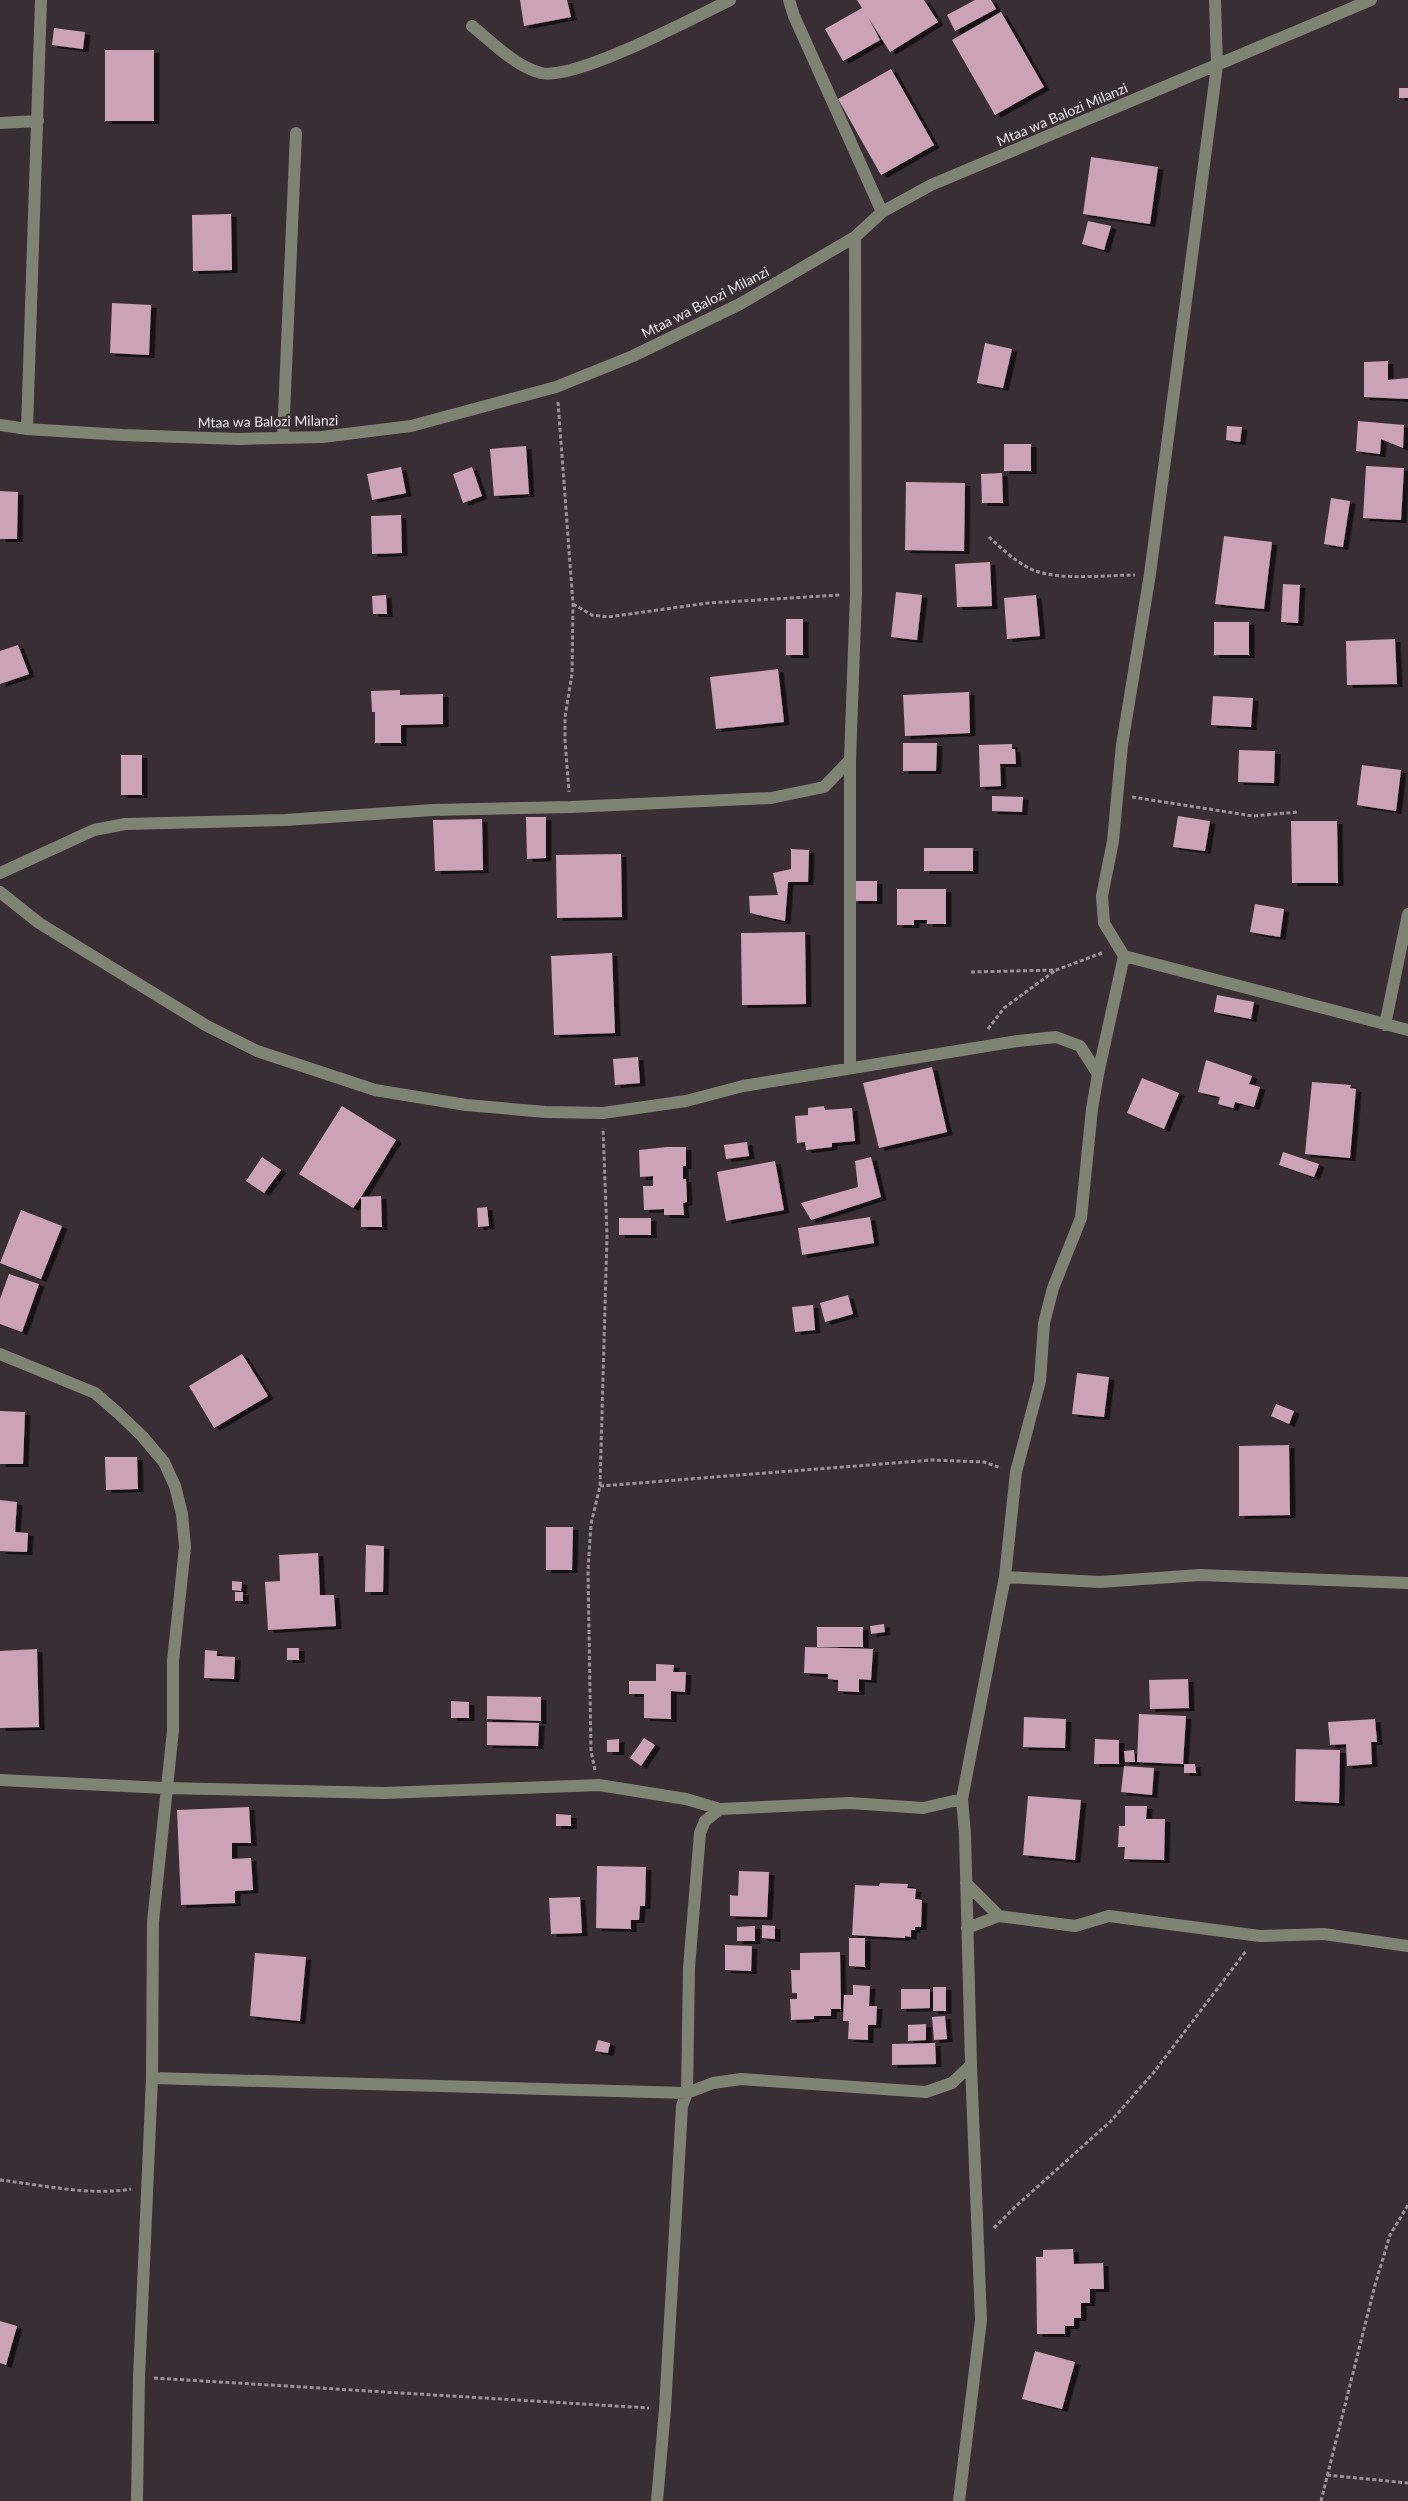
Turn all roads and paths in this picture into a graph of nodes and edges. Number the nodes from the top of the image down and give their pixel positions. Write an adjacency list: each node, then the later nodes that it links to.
1 (41, 0): 8 (street)
2 (730, 0): 6 (street)
3 (789, 0): 11 (street)
4 (1216, 0): 7 (street)
5 (1371, 0): 7 (street, Mtaa wa Balozi Milanzi)
6 (472, 26)
7 (1217, 66): 11 (street, Mtaa wa Balozi Milanzi); 18 (street)
8 (38, 121): 9 (street); 15 (street)
9 (0, 123)
10 (296, 133): 16 (street)
11 (882, 212): 12 (street, Mtaa wa Balozi Milanzi)
12 (855, 237): 13 (street, Mtaa wa Balozi Milanzi); 19 (street)
13 (556, 387): 16 (street, Mtaa wa Balozi Milanzi); 20 (path)
14 (0, 425): 15 (street, Mtaa wa Balozi Milanzi)
15 (27, 429): 16 (street, Mtaa wa Balozi Milanzi)
16 (283, 438)
17 (989, 537): 18 (path)
18 (1150, 574): 22 (street)
19 (856, 594): 20 (path); 21 (street)
20 (573, 604): 23 (path)
21 (850, 760): 23 (street); 34 (street)
22 (1116, 796): 24 (path); 28 (street)
23 (571, 807): 25 (street)
24 (1298, 812)
25 (0, 872)
26 (0, 892): 36 (street)
27 (1408, 914): 31 (street)
28 (1121, 951): 29 (path); 31 (street); 35 (street)
29 (1056, 970): 30 (path); 33 (path)
30 (971, 972)
31 (1385, 1025): 32 (street)
32 (1408, 1030)
33 (975, 1048): 34 (street); 35 (street)
34 (850, 1068): 36 (street)
35 (1098, 1074): 38 (street)
36 (603, 1113): 39 (path)
37 (0, 1354): 44 (street)
38 (1016, 1472): 39 (path); 40 (street)
39 (600, 1486): 43 (path)
40 (1005, 1577): 41 (street); 45 (street)
41 (1408, 1583)
42 (0, 1780): 44 (street)
43 (599, 1785): 44 (street); 46 (street)
44 (165, 1788): 53 (street)
45 (962, 1799): 46 (street); 47 (street)
46 (720, 1809): 54 (street)
47 (966, 1882): 48 (street); 49 (street)
48 (999, 1916): 49 (street); 50 (street)
49 (967, 1928): 52 (street)
50 (1260, 1936): 51 (street); 58 (path)
51 (1408, 1946)
52 (971, 2065): 54 (street); 58 (street)
53 (152, 2078): 54 (street); 56 (street)
54 (687, 2093): 60 (street)
55 (0, 2180): 56 (path)
56 (147, 2186): 59 (street)
57 (1408, 2205): 61 (path)
58 (978, 2246): 65 (street)
59 (139, 2378): 60 (path); 63 (street)
60 (665, 2408): 64 (street)
61 (1327, 2475): 62 (path); 66 (path)
62 (1408, 2483)
63 (137, 2501)
64 (657, 2501)
65 (958, 2501)
66 (1321, 2501)

